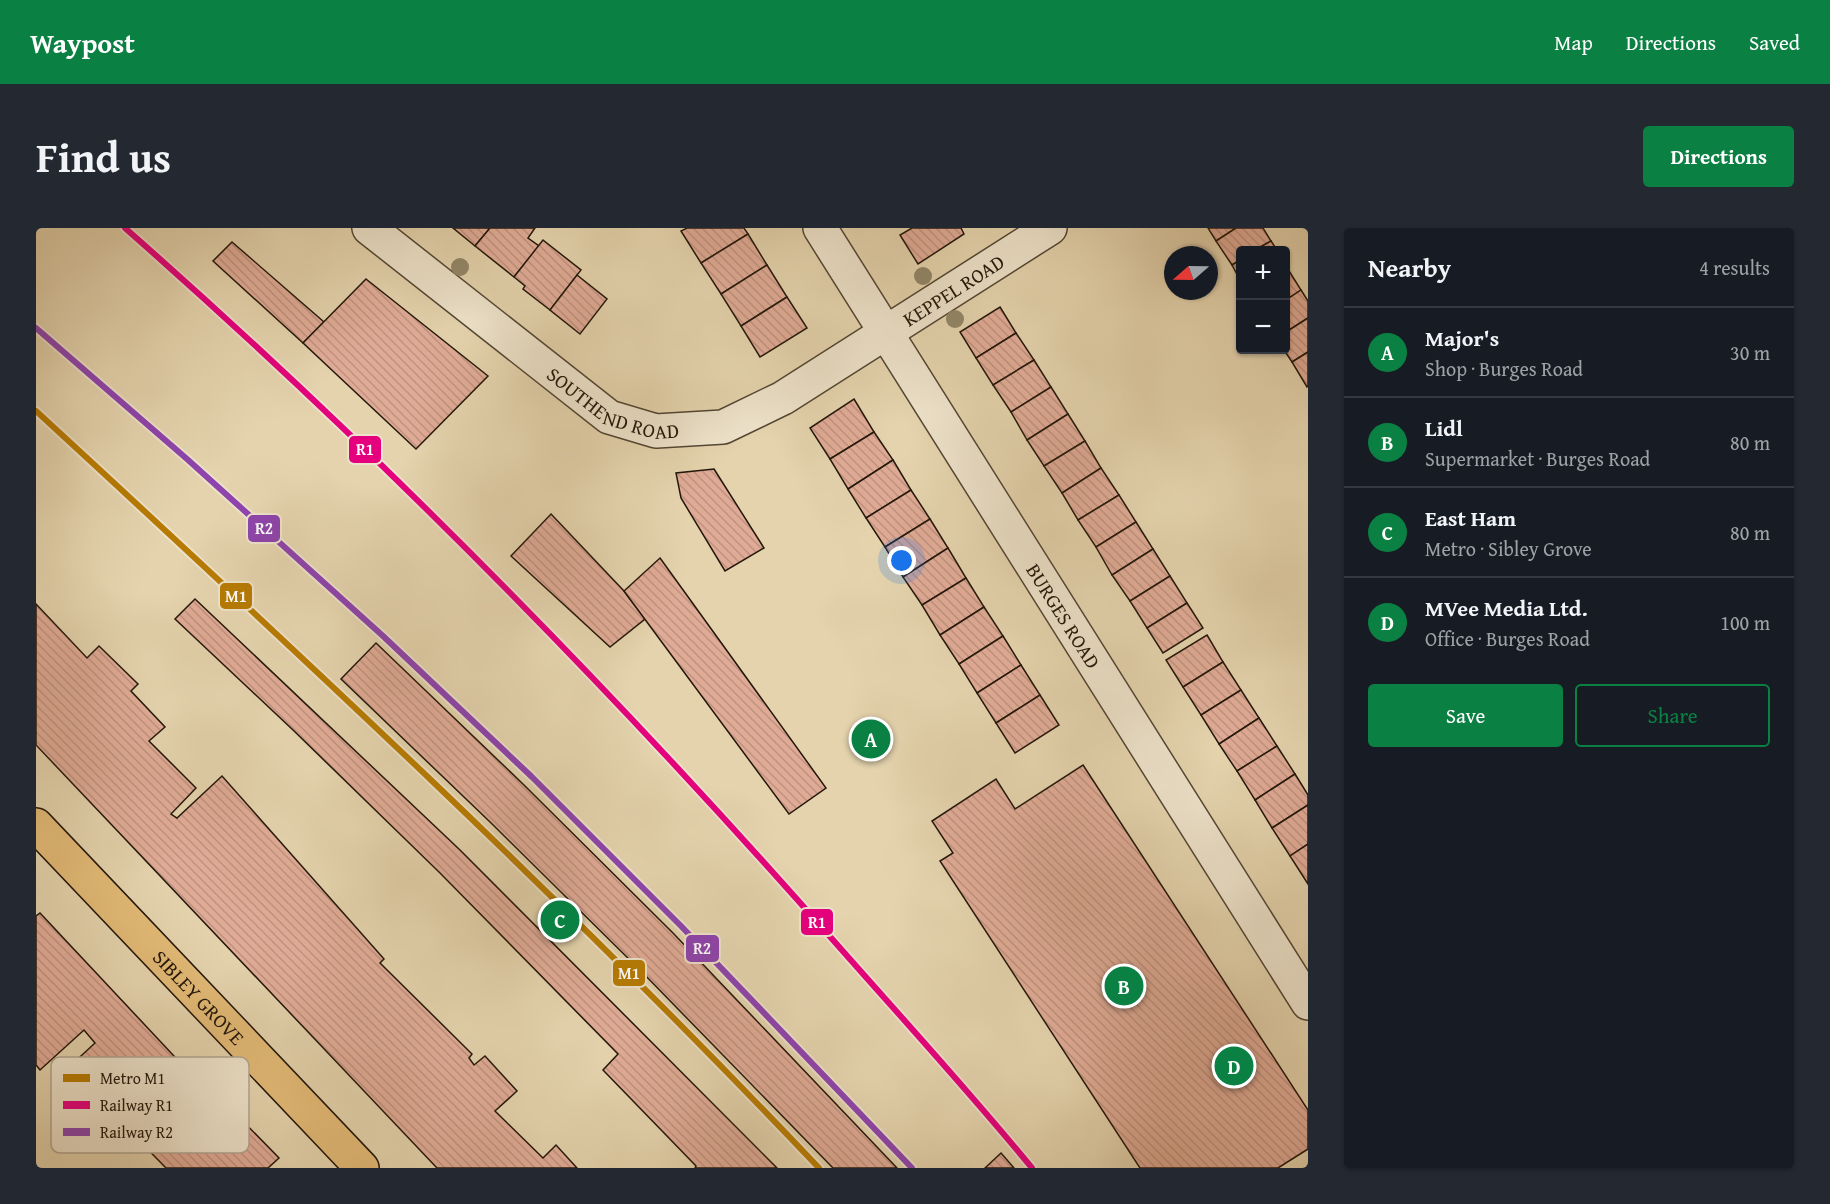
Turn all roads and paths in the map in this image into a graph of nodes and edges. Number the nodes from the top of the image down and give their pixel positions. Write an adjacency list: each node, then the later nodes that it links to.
1 (369, 228): 4 (street, SOUTHEND ROAD)
2 (820, 228): 4 (street, BURGES ROAD)
3 (1050, 228): 4 (street, KEPPEL ROAD)
4 (885, 333): 6 (street, BURGES ROAD)
5 (36, 825): 7 (main road, SIBLEY GROVE)
6 (1308, 1003)
7 (362, 1168)

